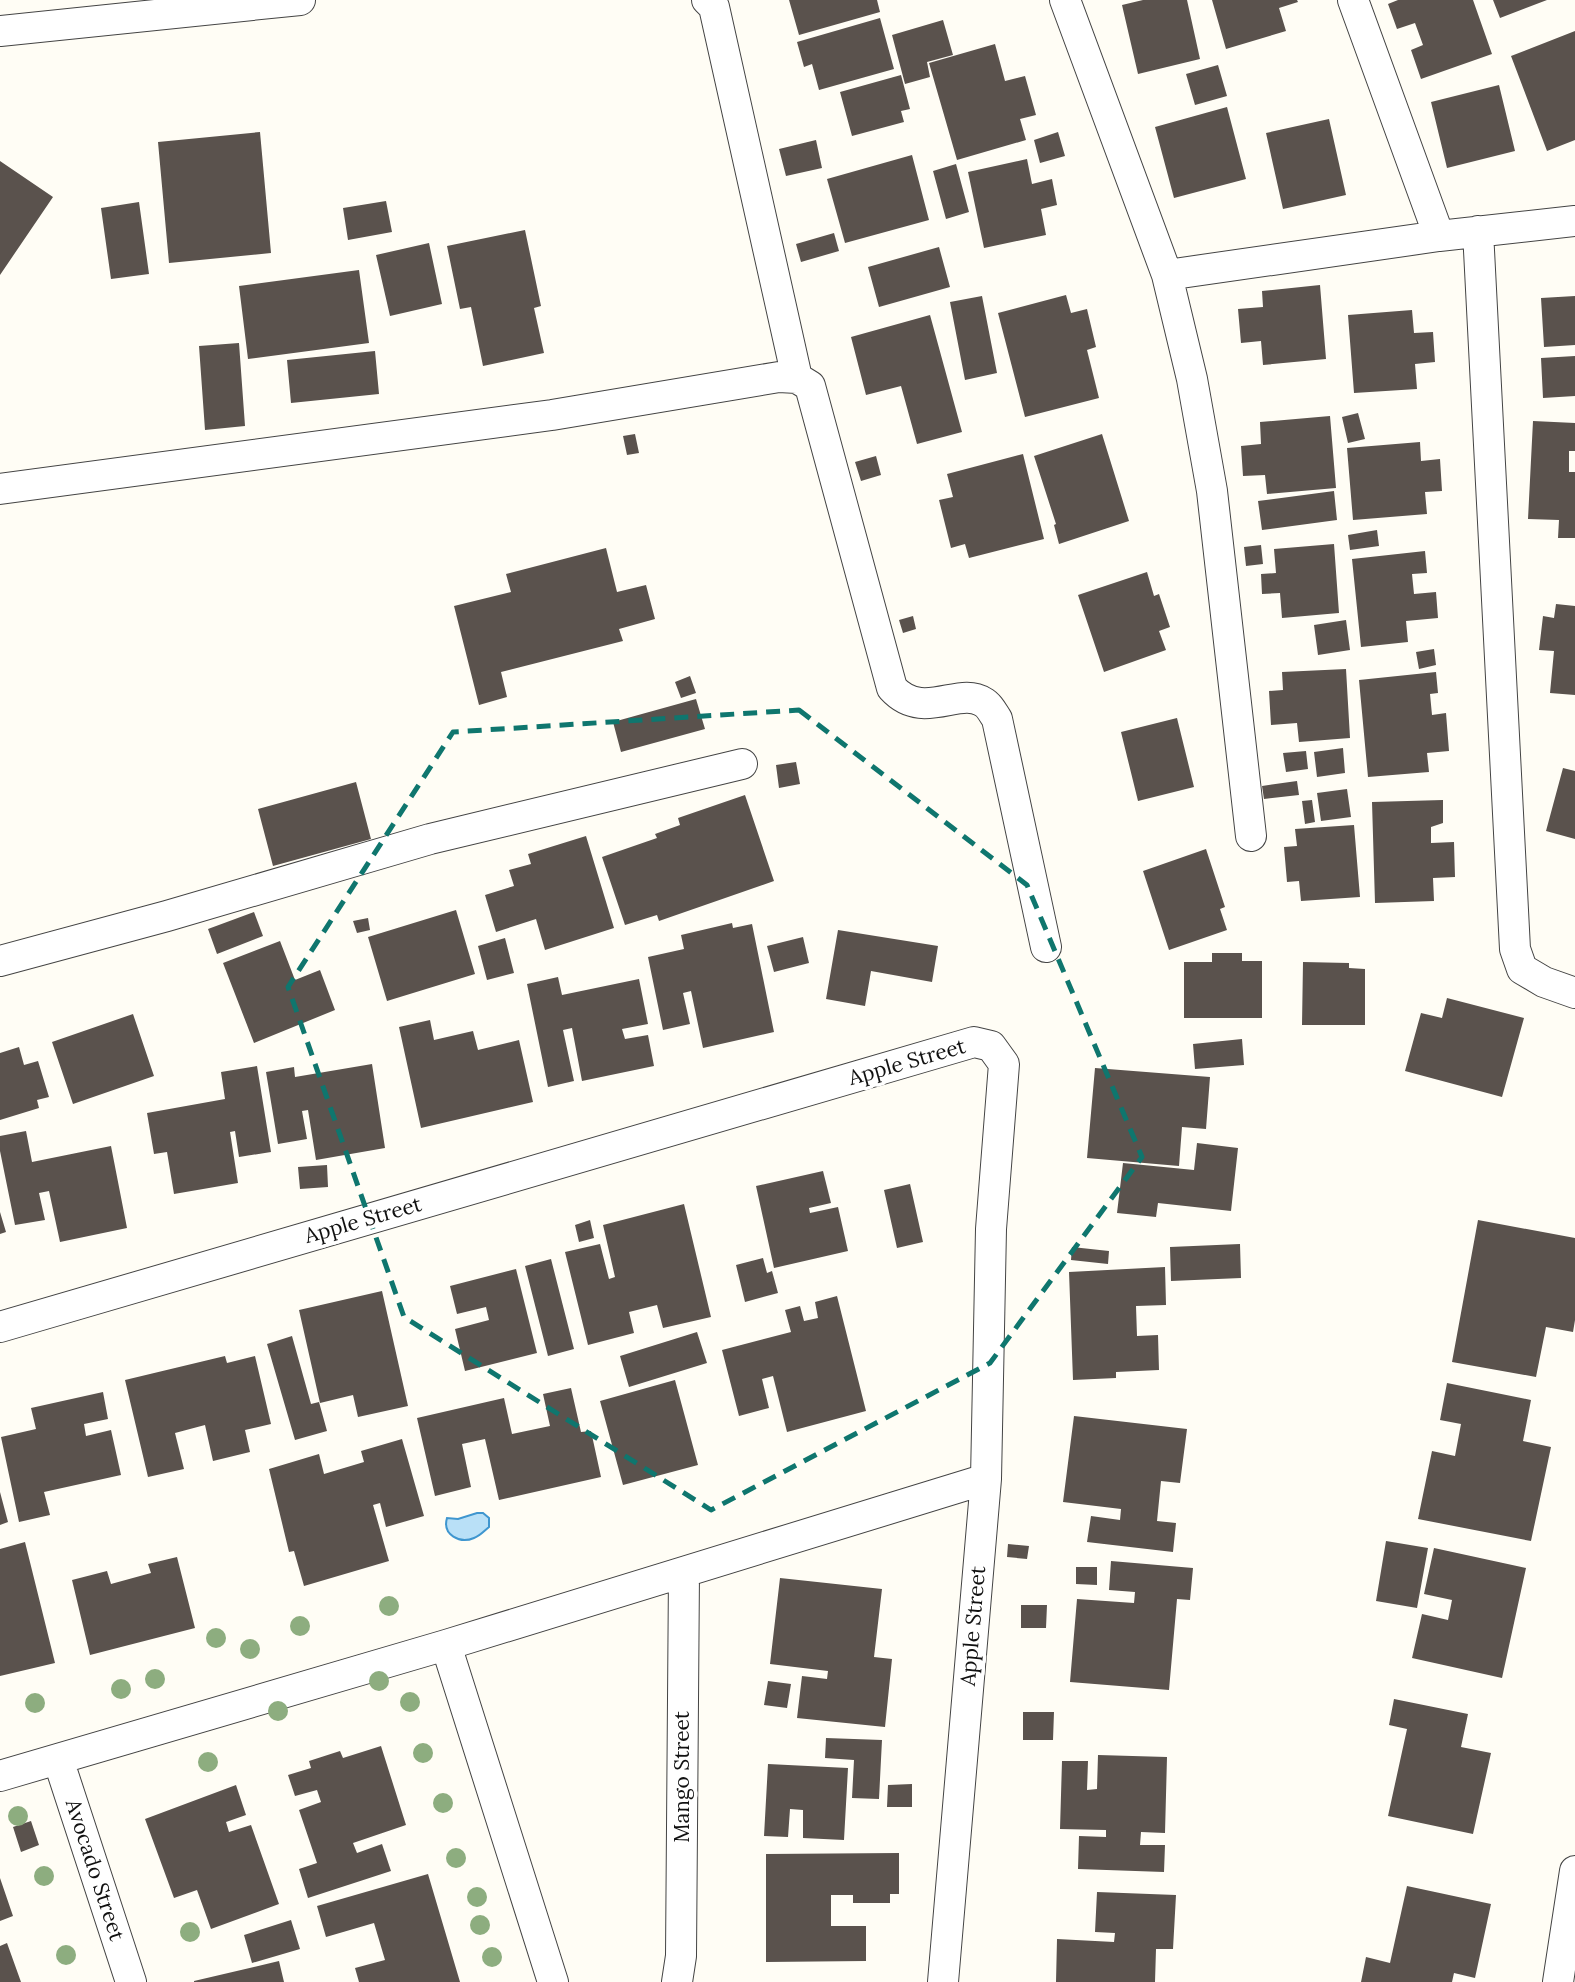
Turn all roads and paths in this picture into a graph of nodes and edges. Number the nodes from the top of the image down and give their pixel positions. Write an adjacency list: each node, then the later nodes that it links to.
1 (300, 0): 5 (street)
2 (707, 0): 10 (street)
3 (1065, 0): 9 (street)
4 (1353, 0): 8 (street)
5 (0, 31)
6 (1575, 221): 7 (street)
7 (1478, 231): 8 (street); 16 (street)
8 (1439, 236): 9 (street)
9 (1167, 275): 13 (street)
10 (797, 379): 11 (street); 14 (street)
11 (0, 489)
12 (742, 765): 15 (street)
13 (1251, 836)
14 (1046, 947)
15 (0, 961)
16 (1575, 993)
17 (0, 1327): 18 (street, Apple Street)
18 (986, 1479): 19 (street); 27 (street, Apple Street)
19 (684, 1572): 20 (street); 26 (street, Mango Street)
20 (446, 1646): 21 (street); 25 (street)
21 (58, 1759): 22 (street); 24 (street, Avocado Street)
22 (0, 1776)
23 (1575, 1871): 28 (street)
24 (131, 1982)
25 (553, 1982)
26 (677, 1982)
27 (943, 1982)
28 (1558, 1982)

